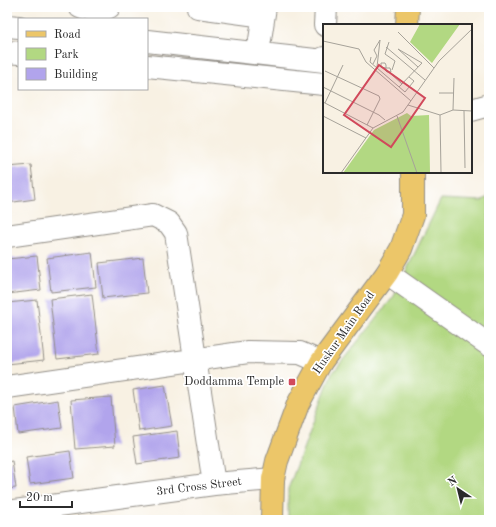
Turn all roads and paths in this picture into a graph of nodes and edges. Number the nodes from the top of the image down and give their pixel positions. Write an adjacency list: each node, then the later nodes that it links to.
1 (80, 7): 2 (street)
2 (109, 7)
3 (198, 7): 6 (street)
4 (326, 7): 7 (street)
5 (408, 7): 8 (main road)
6 (264, 11): 14 (street)
7 (325, 24)
8 (407, 24)
9 (7, 26): 10 (street)
10 (18, 27)
11 (148, 41): 14 (street)
12 (7, 52): 13 (street)
13 (18, 53)
14 (258, 54): 15 (street)
15 (323, 61)
16 (148, 66): 17 (street)
17 (323, 84)
18 (489, 105): 19 (street)
19 (472, 110)
20 (412, 173): 22 (main road, Huskur Main Road)
21 (7, 236): 24 (street)
22 (387, 273): 23 (street); 25 (main road, Huskur Main Road)
23 (489, 345)
24 (195, 360): 25 (street); 26 (street); 28 (street)
25 (321, 362): 27 (main road, Huskur Main Road)
26 (7, 387)
27 (273, 479): 28 (street, 3rd Cross Street); 30 (main road, Huskur Main Road)
28 (214, 484): 29 (street, 3rd Cross Street)
29 (7, 512)
30 (272, 520)

